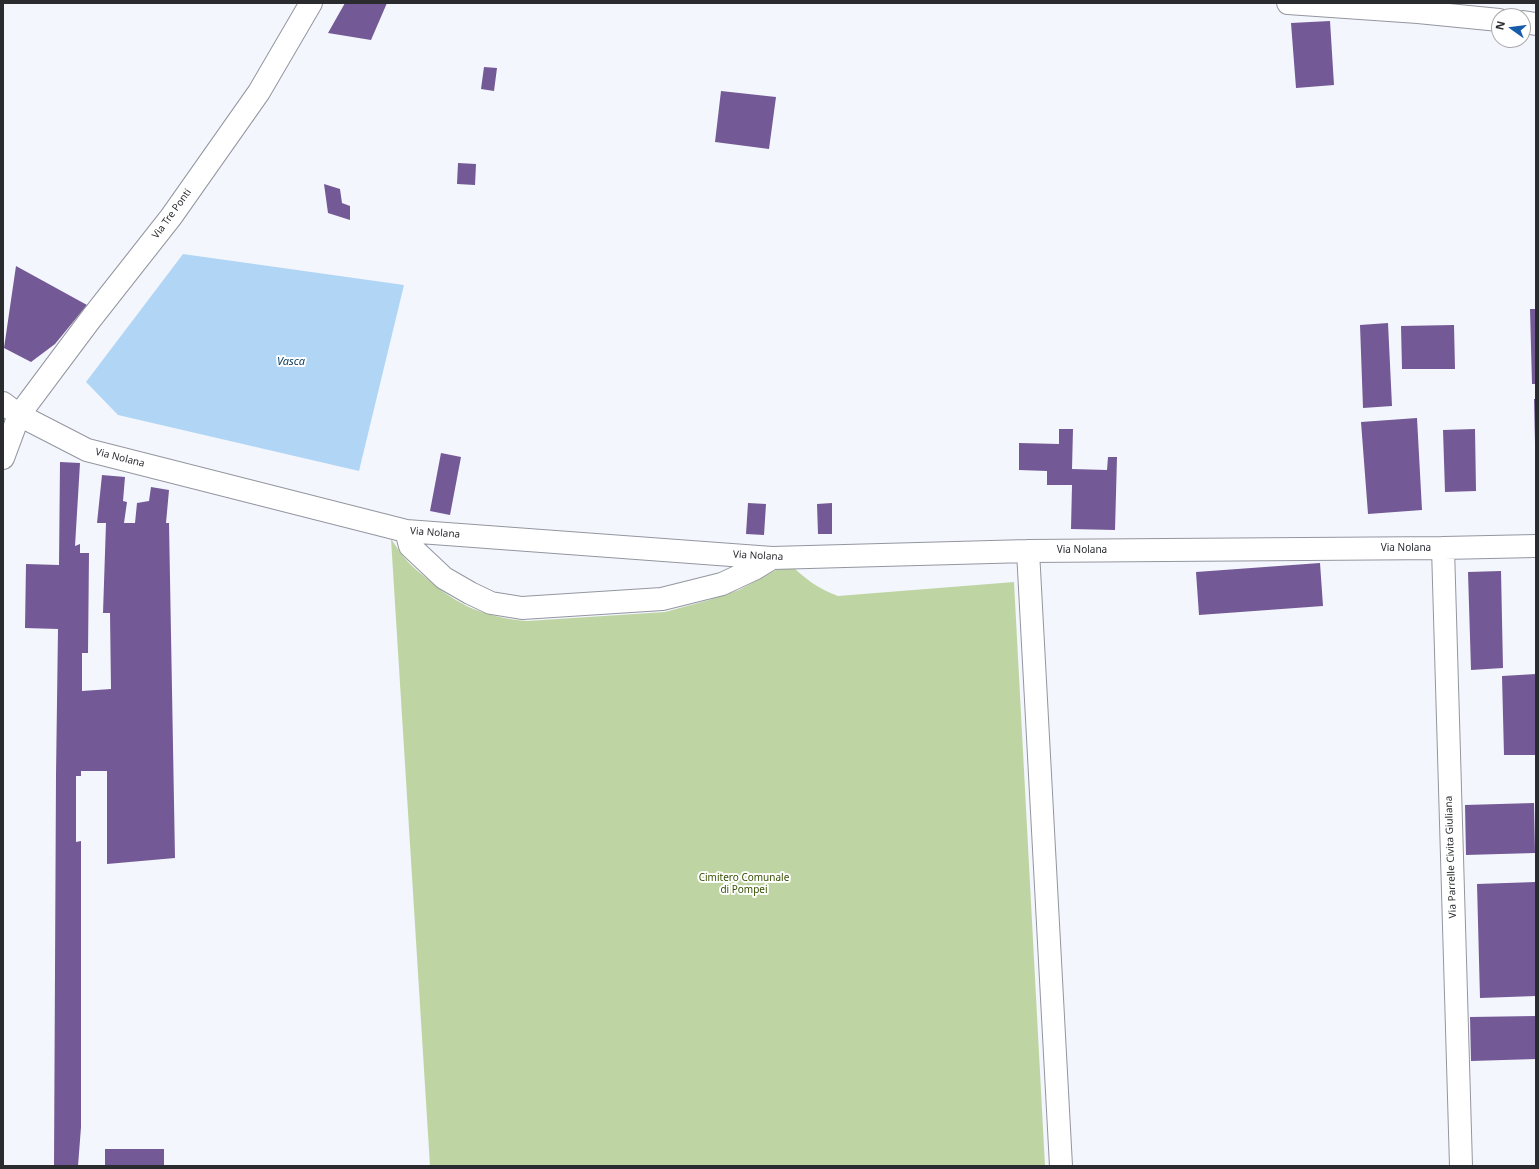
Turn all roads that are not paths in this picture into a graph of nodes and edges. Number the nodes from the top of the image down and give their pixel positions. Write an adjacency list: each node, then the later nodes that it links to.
1 (311, 3): 5 (street, Via Tre Ponti)
2 (1288, 3): 3 (street)
3 (1419, 7): 4 (street)
4 (1491, 19)
5 (11, 409): 6 (street, Via Tre Ponti); 7 (street, Via Nolana)
6 (3, 458)
7 (406, 531): 11 (street, Via Nolana); 11 (street)
8 (1536, 546): 9 (street, Via Nolana)
9 (1443, 548): 10 (street, Via Nolana); 13 (street, Via Parrelle Civita Giuliana)
10 (1028, 551): 11 (street, Via Nolana); 12 (street)
11 (772, 558)
12 (1061, 1166)
13 (1461, 1166)

